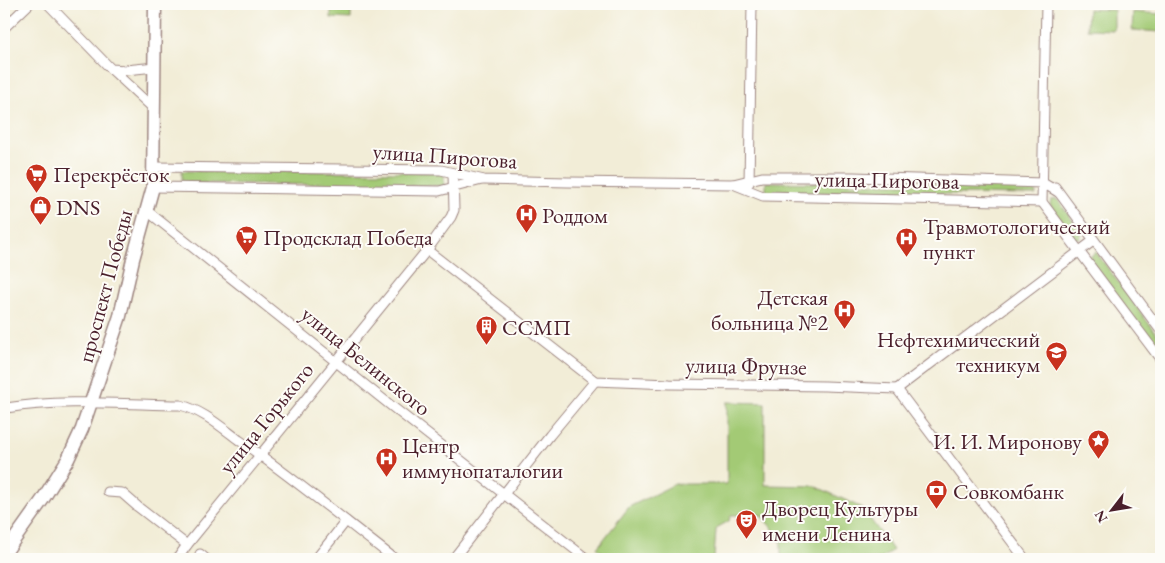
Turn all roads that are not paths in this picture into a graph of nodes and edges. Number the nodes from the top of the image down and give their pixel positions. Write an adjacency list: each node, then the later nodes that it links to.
1 (29, 4): 6 (street)
2 (48, 4): 8 (street)
3 (155, 4): 7 (main road, проспект Победы)
4 (752, 4): 14 (street)
5 (1046, 4): 11 (street)
6 (4, 28)
7 (155, 66): 8 (street); 9 (main road, проспект Победы)
8 (111, 68): 9 (street)
9 (154, 108): 10 (main road, проспект Победы)
10 (154, 167): 12 (street, улица Пирогова); 17 (main road, проспект Победы)
11 (1043, 171): 15 (street); 20 (street)
12 (453, 174): 13 (street, улица Пирогова); 18 (street, улица Горького)
13 (484, 180): 16 (street, улица Пирогова); 18 (street, улица Пирогова)
14 (748, 180): 15 (street, улица Пирогова); 16 (street, улица Пирогова); 19 (street)
15 (1043, 183): 20 (street); 21 (street)
16 (733, 184): 19 (street, улица Пирогова)
17 (153, 187): 18 (street, улица Пирогова); 22 (main road, проспект Победы)
18 (454, 187): 24 (street, улица Горького)
19 (749, 191): 21 (street, улица Пирогова)
20 (1058, 192): 23 (street)
21 (1042, 202): 25 (street)
22 (146, 210): 28 (street, улица Белинского); 31 (main road, проспект Победы)
23 (1093, 241): 25 (street); 26 (street)
24 (427, 250): 28 (street, улица Горького); 29 (street)
25 (1078, 252): 27 (street); 30 (street)
26 (1161, 331)
27 (1161, 360)
28 (336, 362): 33 (street, улица Горького); 35 (street, улица Белинского)
29 (595, 381): 30 (street, улица Фрунзе); 35 (street)
30 (897, 389): 44 (street)
31 (91, 403): 32 (street); 33 (street); 38 (main road, проспект Победы)
32 (4, 411)
33 (261, 454): 36 (street); 37 (street, улица Горького)
34 (108, 492): 37 (street)
35 (504, 494): 42 (street); 43 (street, улица Белинского)
36 (346, 521): 40 (street); 41 (street)
37 (187, 545): 39 (street, улица Горького)
38 (6, 546)
39 (177, 559)
40 (316, 559)
41 (395, 559)
42 (453, 559)
43 (587, 559)
44 (1025, 559)

